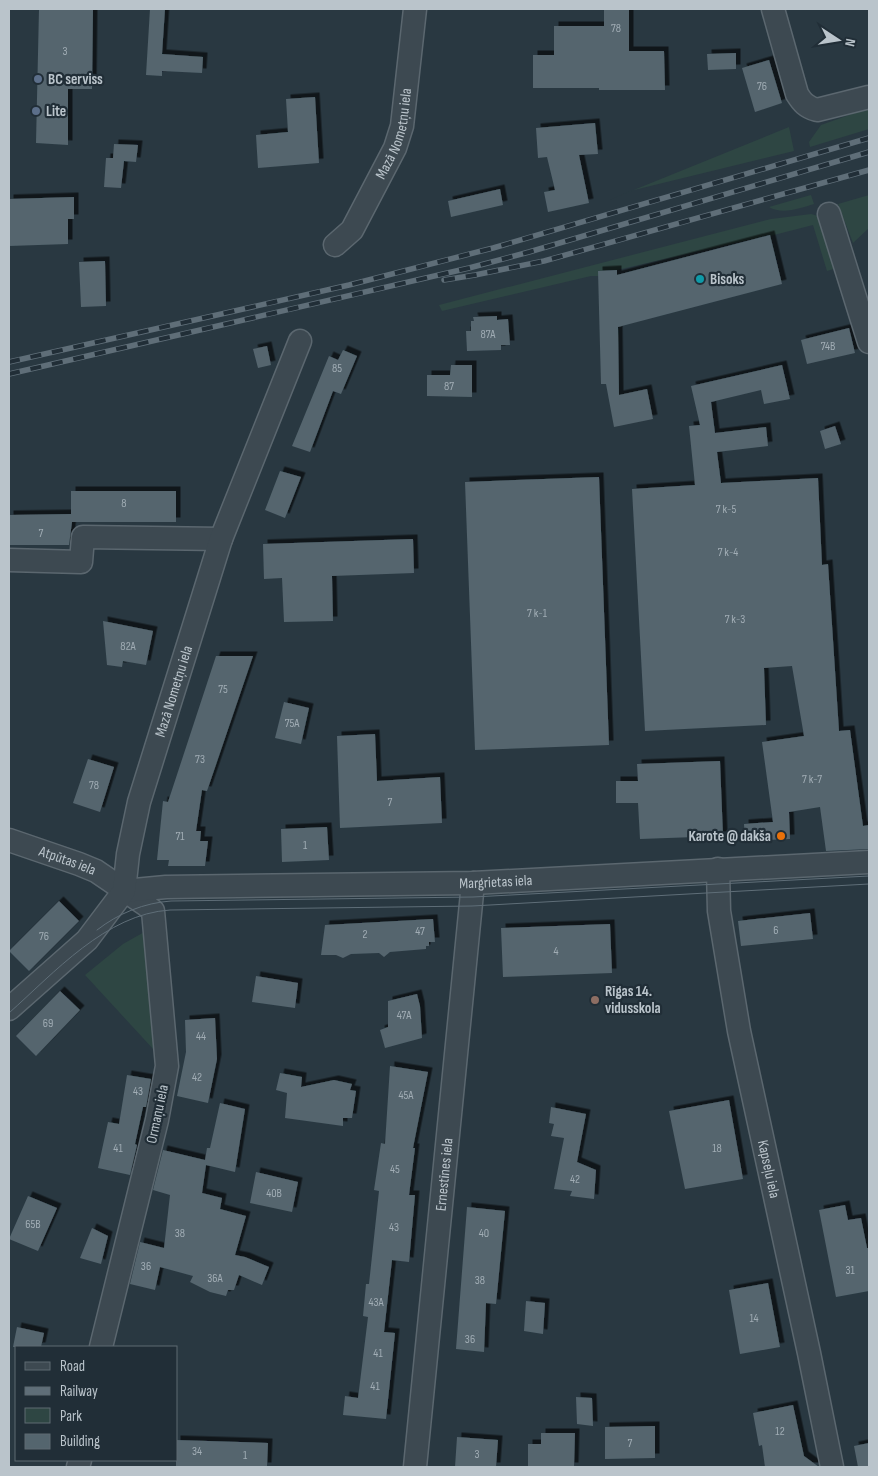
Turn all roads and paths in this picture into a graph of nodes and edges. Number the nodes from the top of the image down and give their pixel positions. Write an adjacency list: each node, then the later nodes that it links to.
1 (415, 9): 5 (street, Mazā Nometņu iela)
2 (773, 9): 3 (street)
3 (869, 98)
4 (829, 214): 7 (street)
5 (335, 245)
6 (300, 341): 8 (street, Mazā Nometņu iela)
7 (869, 342)
8 (221, 539): 9 (street); 14 (street, Mazā Nometņu iela)
9 (9, 560)
10 (9, 840): 14 (street, Atpūtas iela)
11 (869, 862): 12 (street, Margrietas iela)
12 (718, 870): 13 (street, Margrietas iela); 18 (street, Kapseļu iela)
13 (473, 883): 14 (street, Margrietas iela); 17 (street, Ernestīnes iela)
14 (124, 891): 15 (street); 16 (street, Ormaņu iela)
15 (9, 1009)
16 (101, 1346)
17 (415, 1467)
18 (832, 1467)

